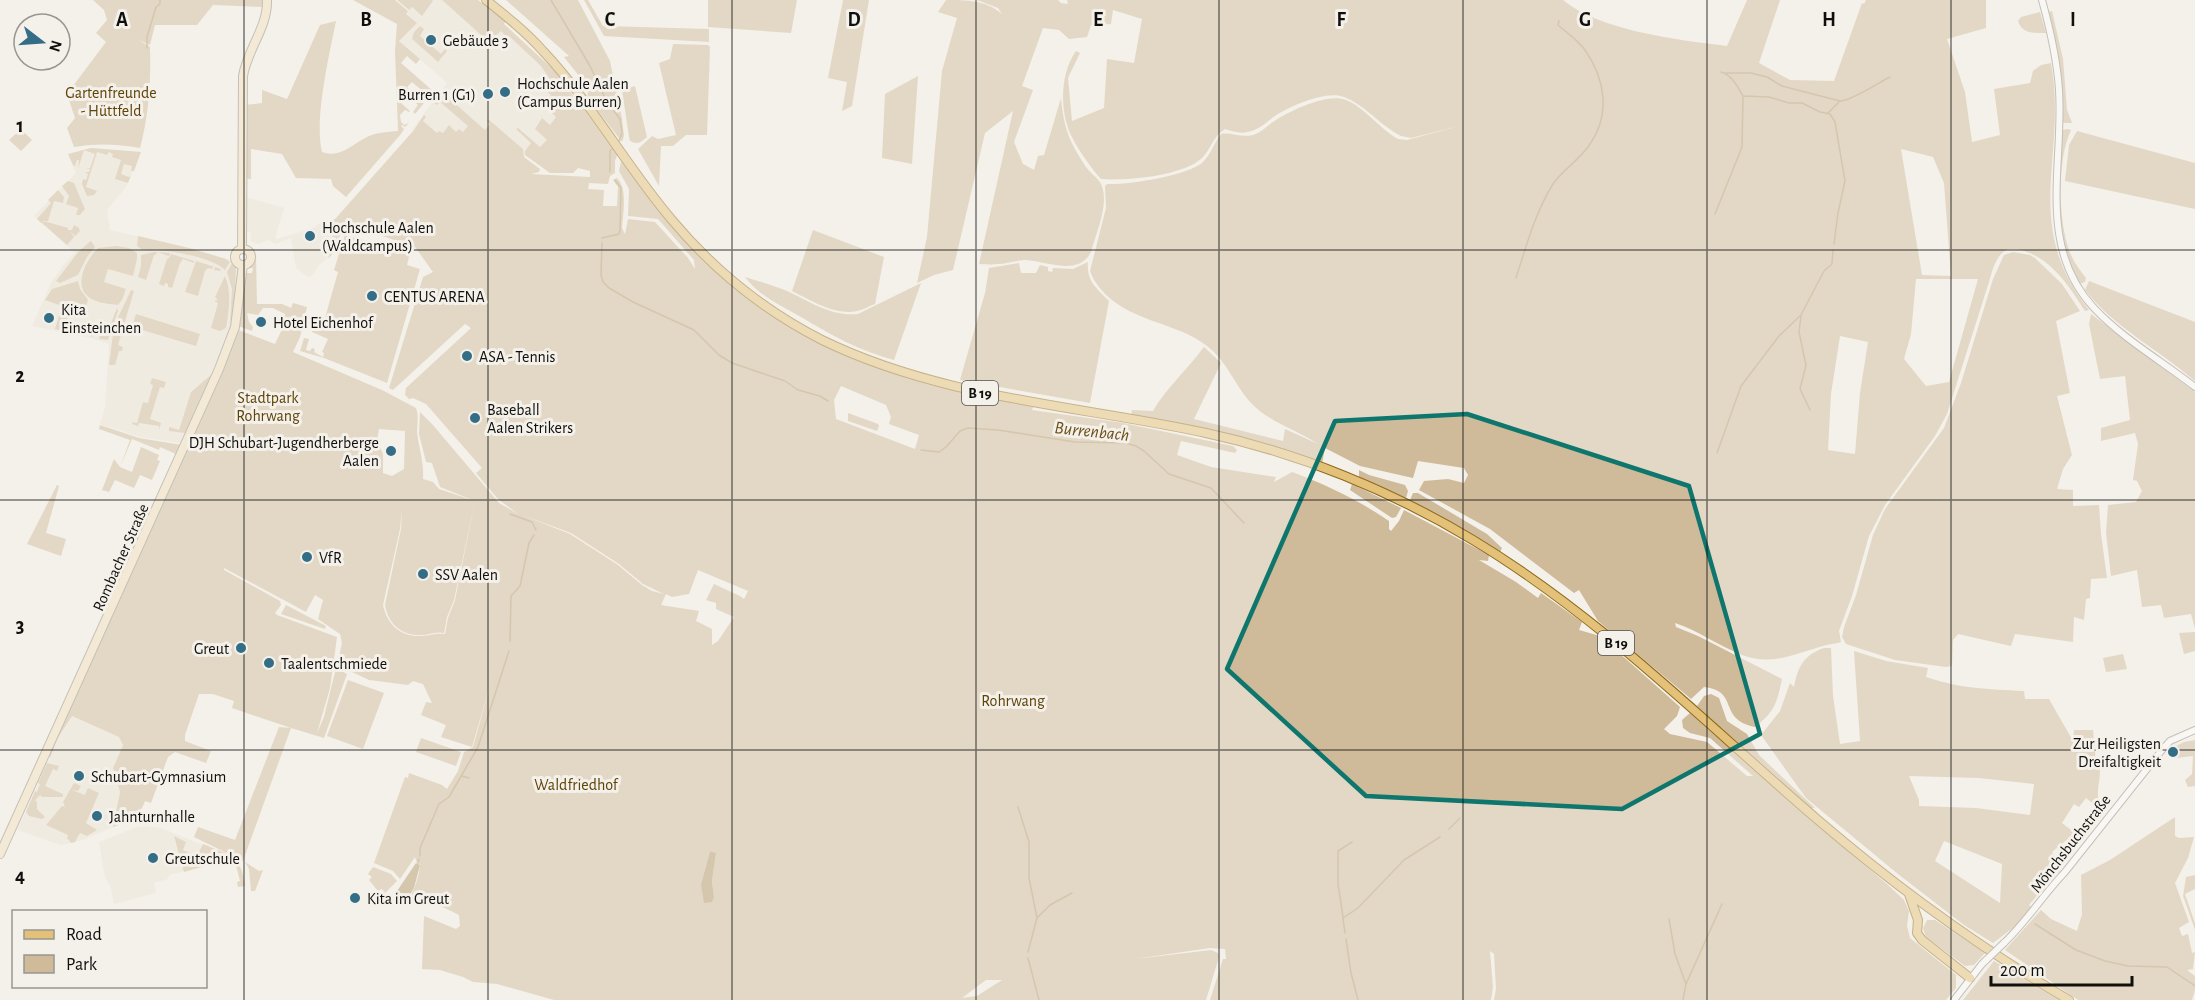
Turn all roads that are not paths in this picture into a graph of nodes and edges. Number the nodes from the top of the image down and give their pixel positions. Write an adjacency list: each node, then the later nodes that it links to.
1 (267, 0): 6 (main road, Rombacher Straße)
2 (486, 0): 7 (main road, B 19)
3 (2042, 0): 4 (street)
4 (2195, 387)
5 (2195, 730): 10 (street, Mönchsbuchstraße, bridge)
6 (0, 854)
7 (1909, 894): 8 (main road, B 19); 9 (main road)
8 (1925, 906): 9 (main road); 12 (main road, B 19)
9 (1918, 920): 10 (main road)
10 (1970, 978): 11 (street, Mönchsbuchstraße)
11 (1954, 1000)
12 (2069, 1000)

